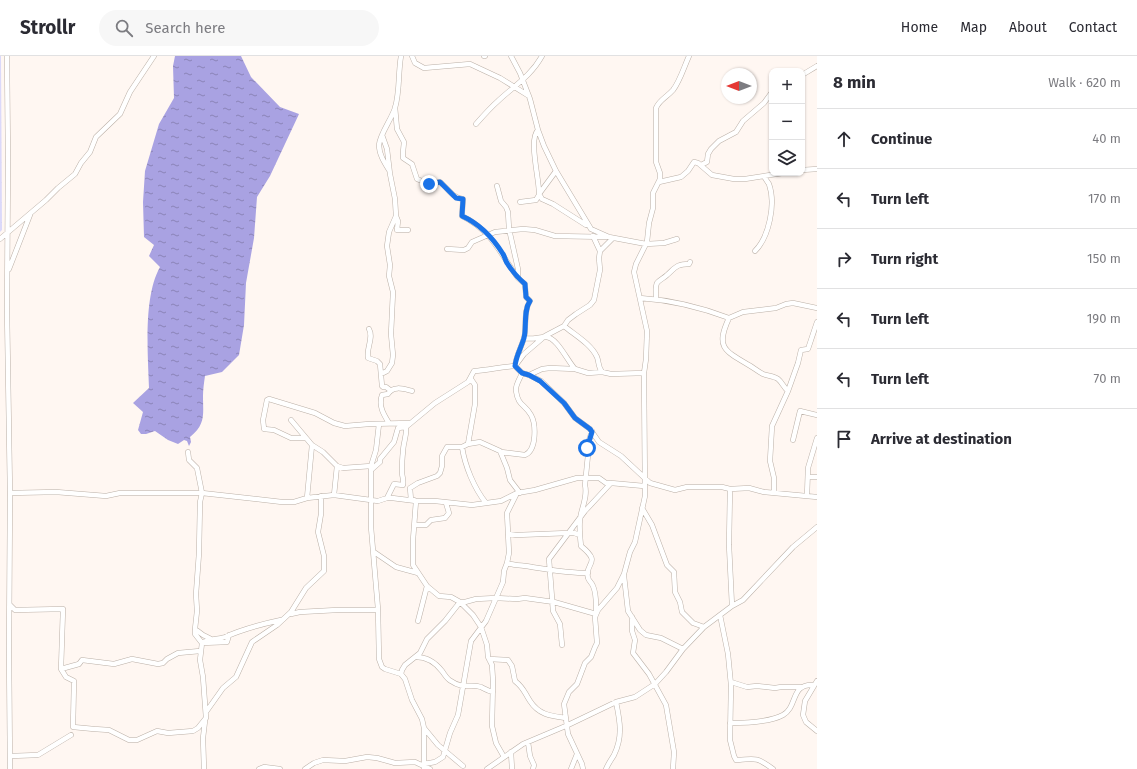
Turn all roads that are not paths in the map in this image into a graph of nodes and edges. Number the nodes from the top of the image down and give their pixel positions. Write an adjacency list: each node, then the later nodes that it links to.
1 (7, 56): 34 (street)
2 (154, 56): 29 (street)
3 (401, 56): 14 (street)
4 (412, 56): 11 (street)
5 (511, 56): 10 (street)
6 (542, 56): 10 (street)
7 (689, 56): 25 (street)
8 (817, 66): 9 (street)
9 (805, 73)
10 (523, 81): 11 (street); 12 (street)
11 (515, 87): 12 (street); 15 (street)
12 (529, 96): 16 (street)
13 (769, 96): 18 (street)
14 (395, 107): 17 (street); 35 (street)
15 (476, 124)
16 (538, 130): 22 (street); 27 (street)
17 (382, 135): 20 (street); 20 (street)
18 (701, 165): 24 (street); 25 (street)
19 (817, 169): 21 (street)
20 (389, 170): 30 (street)
21 (805, 170)
22 (556, 171): 27 (street); 31 (street)
23 (769, 175): 24 (street)
24 (764, 176): 43 (street)
25 (659, 182): 40 (street)
26 (497, 186): 33 (street)
27 (539, 194): 28 (street); 31 (street)
28 (520, 202)
29 (30, 215): 34 (street); 45 (street)
30 (396, 216): 32 (street); 61 (street)
31 (591, 229): 36 (street); 37 (street)
32 (408, 230)
33 (509, 231): 35 (street); 36 (street); 46 (street)
34 (8, 233): 38 (street); 45 (street)
35 (488, 235): 41 (street); 46 (street)
36 (594, 237): 37 (street); 42 (street)
37 (611, 237): 40 (street); 42 (street)
38 (0, 239)
39 (677, 239): 40 (street)
40 (646, 244): 47 (street)
41 (447, 249)
42 (600, 251): 52 (street)
43 (755, 251)
44 (690, 262): 48 (street)
45 (7, 273): 90 (street)
46 (518, 278): 55 (street)
47 (640, 298): 48 (street); 60 (street)
48 (656, 299): 50 (street)
49 (817, 308): 50 (street)
50 (728, 318): 66 (street)
51 (817, 322): 66 (street)
52 (564, 326): 54 (street); 58 (street)
53 (369, 328): 61 (street)
54 (544, 337): 55 (street); 56 (street); 57 (street)
55 (524, 338): 56 (street)
56 (515, 366): 59 (street); 63 (street)
57 (575, 369): 58 (street); 62 (street)
58 (602, 372): 60 (street)
59 (522, 373): 62 (street); 80 (street)
60 (644, 373): 86 (street)
61 (381, 374): 64 (street)
62 (529, 375): 72 (street)
63 (471, 379): 71 (street); 76 (street)
64 (390, 390): 65 (street); 69 (street)
65 (412, 391)
66 (788, 391): 93 (street)
67 (817, 415): 75 (street)
68 (291, 420): 73 (street)
69 (389, 423): 70 (street); 71 (street)
70 (379, 424): 73 (street); 82 (street)
71 (408, 425): 82 (street); 99 (street)
72 (592, 432): 84 (street); 86 (street)
73 (306, 438): 77 (street)
74 (817, 438): 83 (street)
75 (793, 440)
76 (468, 444): 78 (street); 80 (street)
77 (312, 445): 81 (street); 98 (street)
78 (462, 447): 101 (street); 103 (street)
79 (188, 452): 91 (street)
80 (500, 452): 92 (street)
81 (337, 466): 82 (street); 94 (street)
82 (371, 468): 100 (street)
83 (808, 476): 85 (street); 96 (street)
84 (586, 477): 87 (street); 92 (street); 105 (street)
85 (817, 477)
86 (645, 478): 88 (street); 89 (street)
87 (611, 484): 88 (street); 105 (street)
88 (644, 486): 104 (street)
89 (730, 489): 93 (street); 122 (street)
90 (10, 493): 91 (street); 121 (street)
91 (202, 493): 98 (street); 132 (street)
92 (518, 493): 103 (street); 109 (street)
93 (774, 493): 96 (street)
94 (334, 495): 95 (street); 100 (street)
95 (321, 496): 98 (street); 128 (street)
96 (807, 496): 97 (street)
97 (817, 497)
98 (307, 498)
99 (387, 498): 100 (street); 101 (street)
100 (372, 500): 111 (street)
101 (417, 501): 102 (street); 106 (street)
102 (446, 503): 103 (street); 106 (street)
103 (486, 503)
104 (642, 508): 116 (street); 131 (street)
105 (580, 519): 108 (street); 110 (street)
106 (415, 526): 114 (street)
107 (817, 527): 122 (street)
108 (568, 533): 109 (street); 110 (street); 113 (street)
109 (508, 534): 112 (street)
110 (580, 535): 115 (street)
111 (374, 552): 114 (street); 123 (street)
112 (508, 563): 113 (street); 118 (street)
113 (549, 570): 115 (street); 120 (street)
114 (418, 573): 117 (street)
115 (588, 573): 125 (street)
116 (624, 574): 125 (street); 127 (street)
117 (428, 586): 119 (street); 129 (street)
118 (496, 598): 119 (street); 120 (street); 130 (street)
119 (460, 602): 130 (street); 139 (street)
120 (552, 602): 125 (street); 136 (street)
121 (10, 605): 141 (street); 162 (street)
122 (732, 606): 126 (street)
123 (378, 610): 124 (street); 142 (street)
124 (291, 614)
125 (596, 614): 151 (street)
126 (720, 615): 131 (street); 143 (street)
127 (632, 617): 137 (street); 145 (street)
128 (283, 620): 133 (street); 150 (street)
129 (418, 621)
130 (481, 627): 140 (street); 146 (street)
131 (704, 627): 137 (street)
132 (194, 629): 134 (street); 135 (street)
133 (228, 634): 134 (street); 135 (street)
134 (211, 638): 135 (street)
135 (202, 643): 138 (street)
136 (562, 645)
137 (683, 649): 145 (street)
138 (200, 651): 141 (street); 150 (street)
139 (416, 656): 142 (street); 146 (street)
140 (489, 659): 148 (street); 151 (street)
141 (61, 669): 152 (street)
142 (401, 674): 155 (street)
143 (731, 682): 147 (street); 153 (street)
144 (815, 683): 147 (street); 156 (street)
145 (655, 684): 149 (street); 178 (street)
146 (462, 686): 148 (street); 159 (street)
147 (801, 687): 153 (street)
148 (493, 692): 163 (street)
149 (616, 702): 154 (street); 177 (street)
150 (206, 712): 152 (street)
151 (566, 718): 154 (street)
152 (205, 719): 167 (street)
153 (730, 723): 179 (street)
154 (568, 725): 158 (street); 161 (street)
155 (424, 728): 159 (street); 164 (street)
156 (817, 731)
157 (71, 735): 162 (street)
158 (528, 742): 160 (street); 174 (street)
159 (444, 751): 164 (street); 165 (street)
160 (511, 752): 163 (street); 173 (street)
161 (577, 754): 175 (street); 176 (street)
162 (10, 756): 166 (street)
163 (504, 757): 172 (street)
164 (424, 766): 170 (street); 171 (street)
165 (463, 766)
166 (10, 769)
167 (204, 769)
168 (259, 769): 169 (street)
169 (280, 769)
170 (305, 769)
171 (430, 769)
172 (487, 769)
173 (512, 769)
174 (533, 769)
175 (571, 769)
176 (583, 769)
177 (606, 769)
178 (674, 769)
179 (773, 769)

